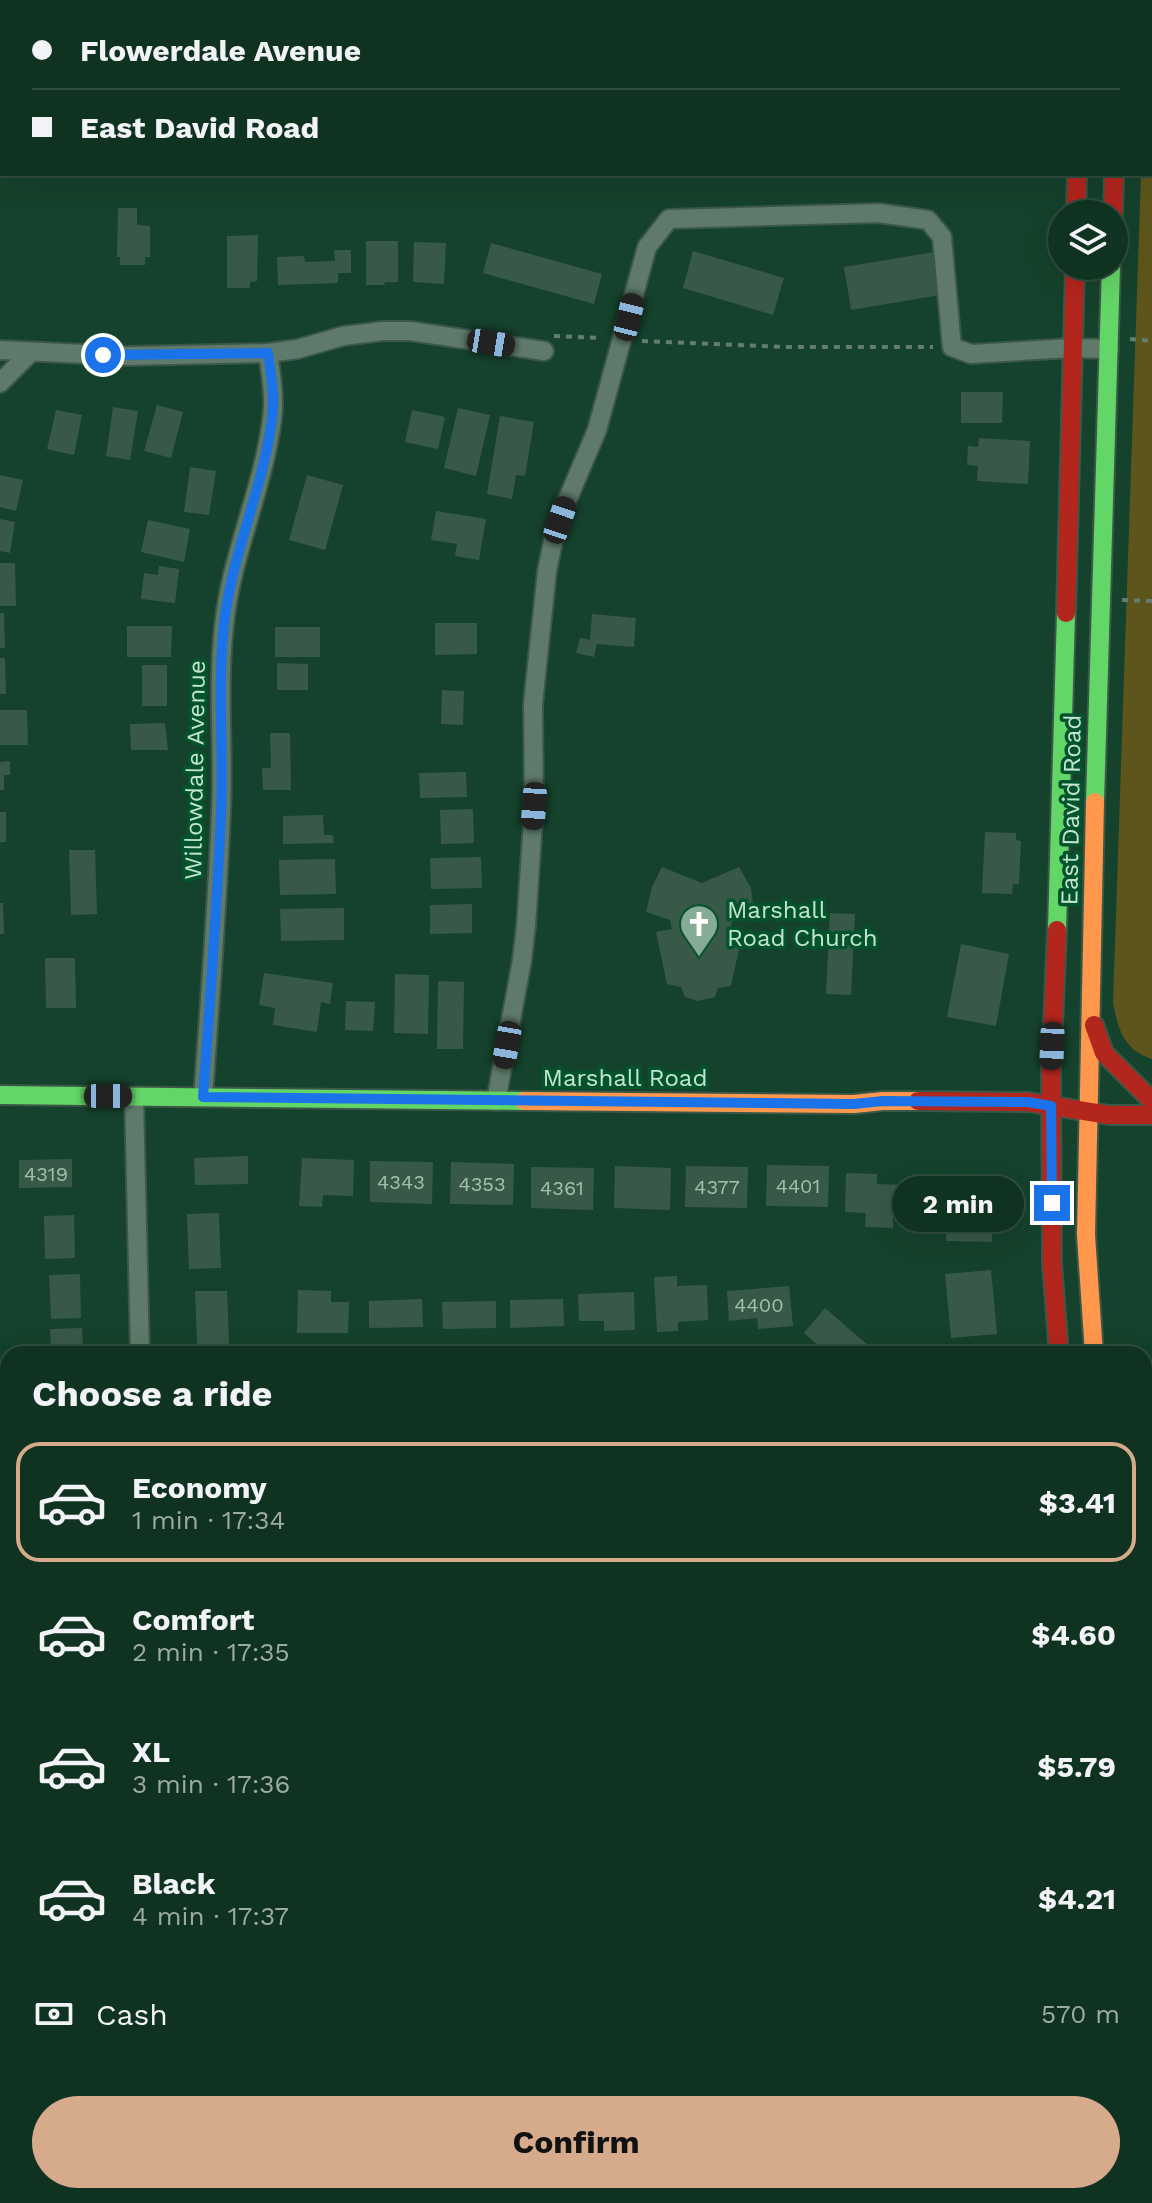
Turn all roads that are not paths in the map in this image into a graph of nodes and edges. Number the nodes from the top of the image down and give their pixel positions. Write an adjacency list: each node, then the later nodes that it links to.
1 (1077, 176): 3 (street)
2 (1114, 176): 4 (street)
3 (1076, 200)
4 (1113, 200)
5 (1074, 280): 7 (street, East David Road)
6 (1111, 280): 8 (street, East David Road)
7 (1072, 348): 8 (street); 18 (street); 20 (street, East David Road)
8 (1109, 349): 14 (street, East David Road)
9 (0, 350): 11 (street)
10 (544, 351): 12 (street)
11 (30, 353): 12 (street); 13 (street)
12 (268, 353): 17 (street, Willowdale Avenue)
13 (0, 383)
14 (1090, 1014): 19 (street); 21 (street, East David Road)
15 (0, 1095): 16 (street, Marshall Road)
16 (134, 1097): 17 (street, Marshall Road); 23 (street)
17 (203, 1097): 18 (street, Marshall Road)
18 (496, 1101): 20 (street, Marshall Road)
19 (1152, 1101)
20 (1051, 1106): 21 (street, Marshall Road); 24 (street, East David Road)
21 (1088, 1112): 22 (street, Marshall Road); 25 (street, East David Road)
22 (1152, 1115)
23 (140, 1346)
24 (1058, 1346)
25 (1093, 1346)

